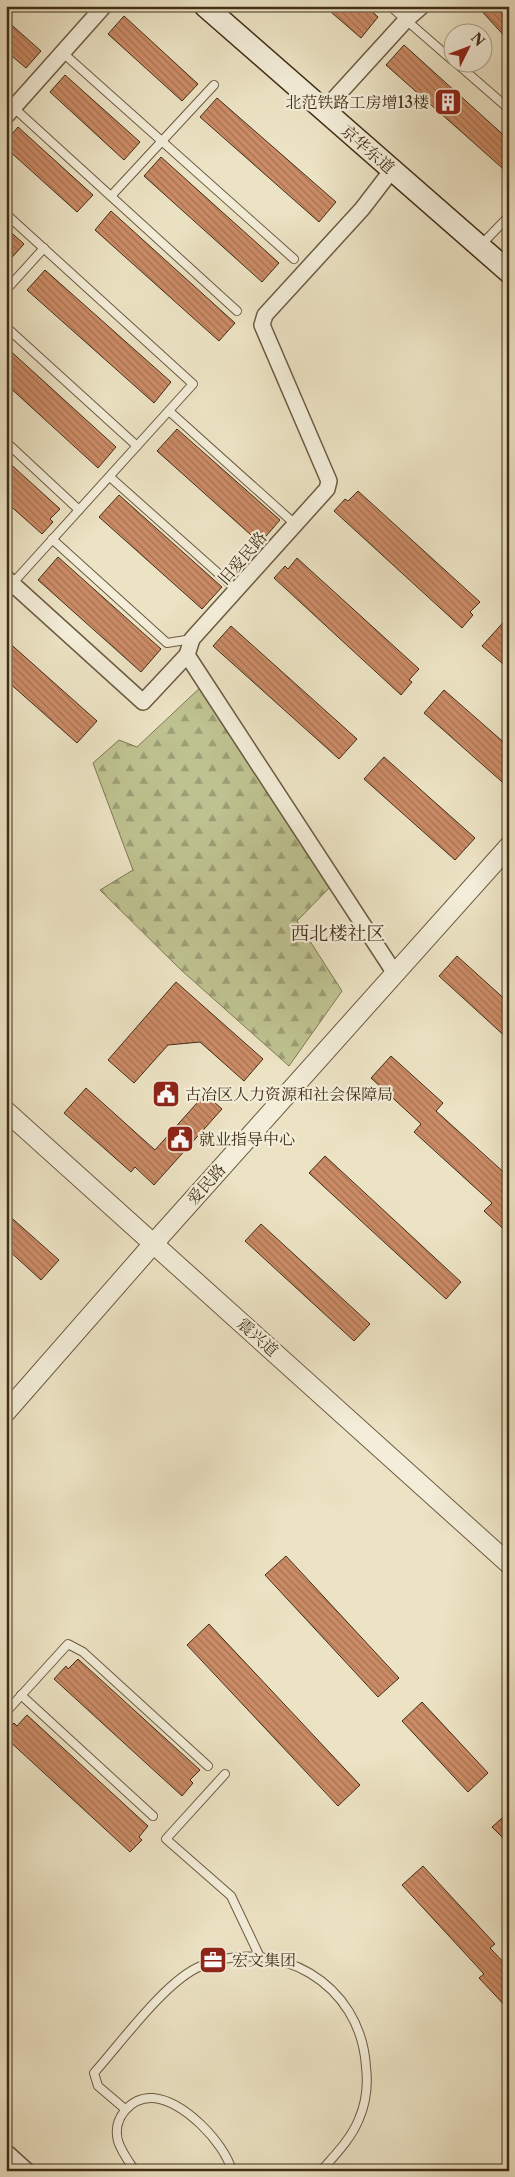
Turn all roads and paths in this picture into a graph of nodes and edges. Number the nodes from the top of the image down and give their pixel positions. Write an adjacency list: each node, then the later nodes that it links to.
1 (104, 6): 7 (street)
2 (390, 6): 5 (lane)
3 (422, 6): 5 (street)
4 (211, 8): 11 (main road, 京华东道)
5 (406, 20): 6 (lane); 11 (street)
6 (442, 51)
7 (63, 53): 12 (street); 13 (lane)
8 (467, 72): 10 (lane)
9 (214, 85): 13 (lane)
10 (509, 109)
11 (324, 110): 14 (main road, 京华东道)
12 (10, 112): 15 (lane)
13 (162, 141): 15 (lane); 20 (lane)
14 (392, 170): 18 (main road, 京华东道); 30 (street, 旧爱民路)
15 (111, 196): 23 (lane)
16 (6, 214): 19 (lane)
17 (509, 216): 18 (lane)
18 (480, 246): 21 (main road, 京华东道)
19 (44, 248): 22 (lane); 25 (lane)
20 (294, 259)
21 (509, 272)
22 (6, 290)
23 (237, 311)
24 (6, 327): 27 (lane)
25 (169, 411): 27 (lane); 30 (lane)
26 (6, 442): 29 (lane)
27 (137, 446): 28 (lane)
28 (110, 476): 29 (lane); 33 (lane)
29 (79, 510): 31 (lane)
30 (294, 524): 33 (street, 旧爱民路)
31 (52, 539): 32 (lane); 34 (lane)
32 (9, 581): 35 (street)
33 (237, 591): 34 (street, 旧爱民路)
34 (192, 639): 35 (street, 旧爱民路)
35 (187, 655): 37 (street)
36 (509, 846): 37 (street, 爱民路)
37 (394, 972): 39 (street, 爱民路)
38 (6, 1111): 39 (street, 震兴道)
39 (154, 1242): 40 (street, 爱民路); 41 (street, 震兴道)
40 (6, 1412)
41 (509, 1564)
42 (21, 1695): 43 (lane); 44 (lane); 46 (lane)
43 (6, 1712)
44 (208, 1766)
45 (225, 1774): 47 (lane)
46 (153, 1816)
47 (260, 1957): 48 (lane); 53 (lane)
48 (125, 2110): 51 (lane); 52 (lane)
49 (6, 2152): 50 (street)
50 (27, 2171)
51 (135, 2171)
52 (232, 2171)
53 (321, 2171)

